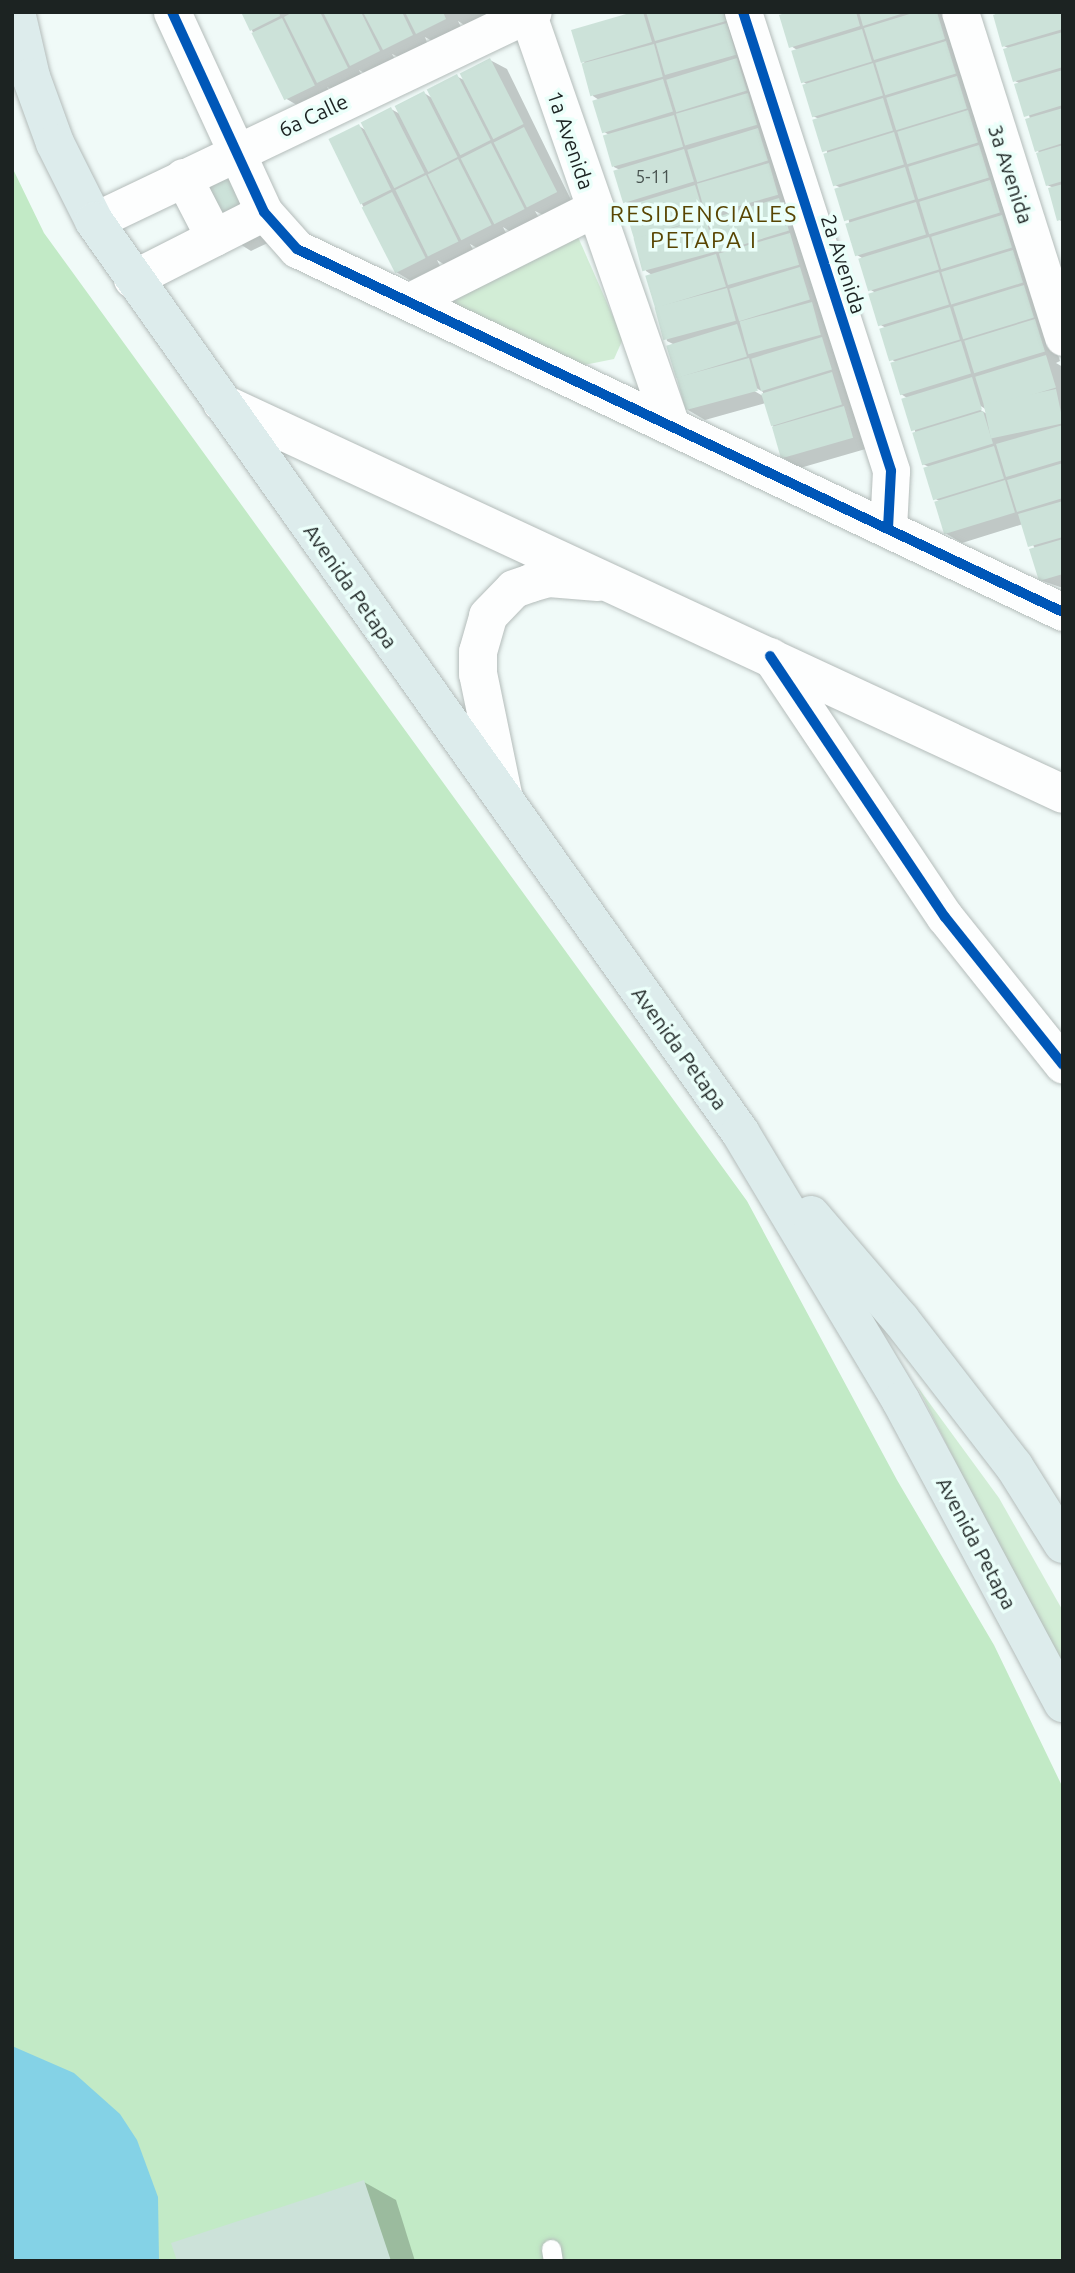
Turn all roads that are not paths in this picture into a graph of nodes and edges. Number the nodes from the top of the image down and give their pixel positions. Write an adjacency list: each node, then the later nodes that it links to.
1 (16, 12): 10 (main road, Avenida Petapa)
2 (172, 12): 6 (street)
3 (743, 12): 17 (street, 2a Avenida)
4 (960, 12): 14 (street, 3a Avenida)
5 (530, 13): 6 (street, 6a Calle); 8 (street, 1a Avenida)
6 (236, 151): 7 (street, 6a Calle); 9 (street)
7 (183, 177): 10 (street, 6a Calle); 11 (street)
8 (595, 208): 13 (street); 16 (street, 1a Avenida)
9 (264, 212): 11 (street); 13 (street)
10 (94, 221): 12 (main road, Avenida Petapa)
11 (214, 237): 12 (street)
12 (132, 279): 15 (main road, Avenida Petapa)
13 (412, 300): 16 (street)
14 (1063, 337)
15 (222, 403): 18 (street); 22 (main road, Avenida Petapa)
16 (670, 424): 17 (street)
17 (888, 529): 19 (street)
18 (627, 588): 20 (street); 22 (street)
19 (1063, 612)
20 (769, 656): 21 (street); 23 (street)
21 (1063, 794)
22 (507, 808): 24 (main road, Avenida Petapa)
23 (1063, 1065)
24 (740, 1132): 25 (main road, Avenida Petapa); 26 (main road, Avenida Petapa)
25 (1063, 1544)
26 (1063, 1703)

